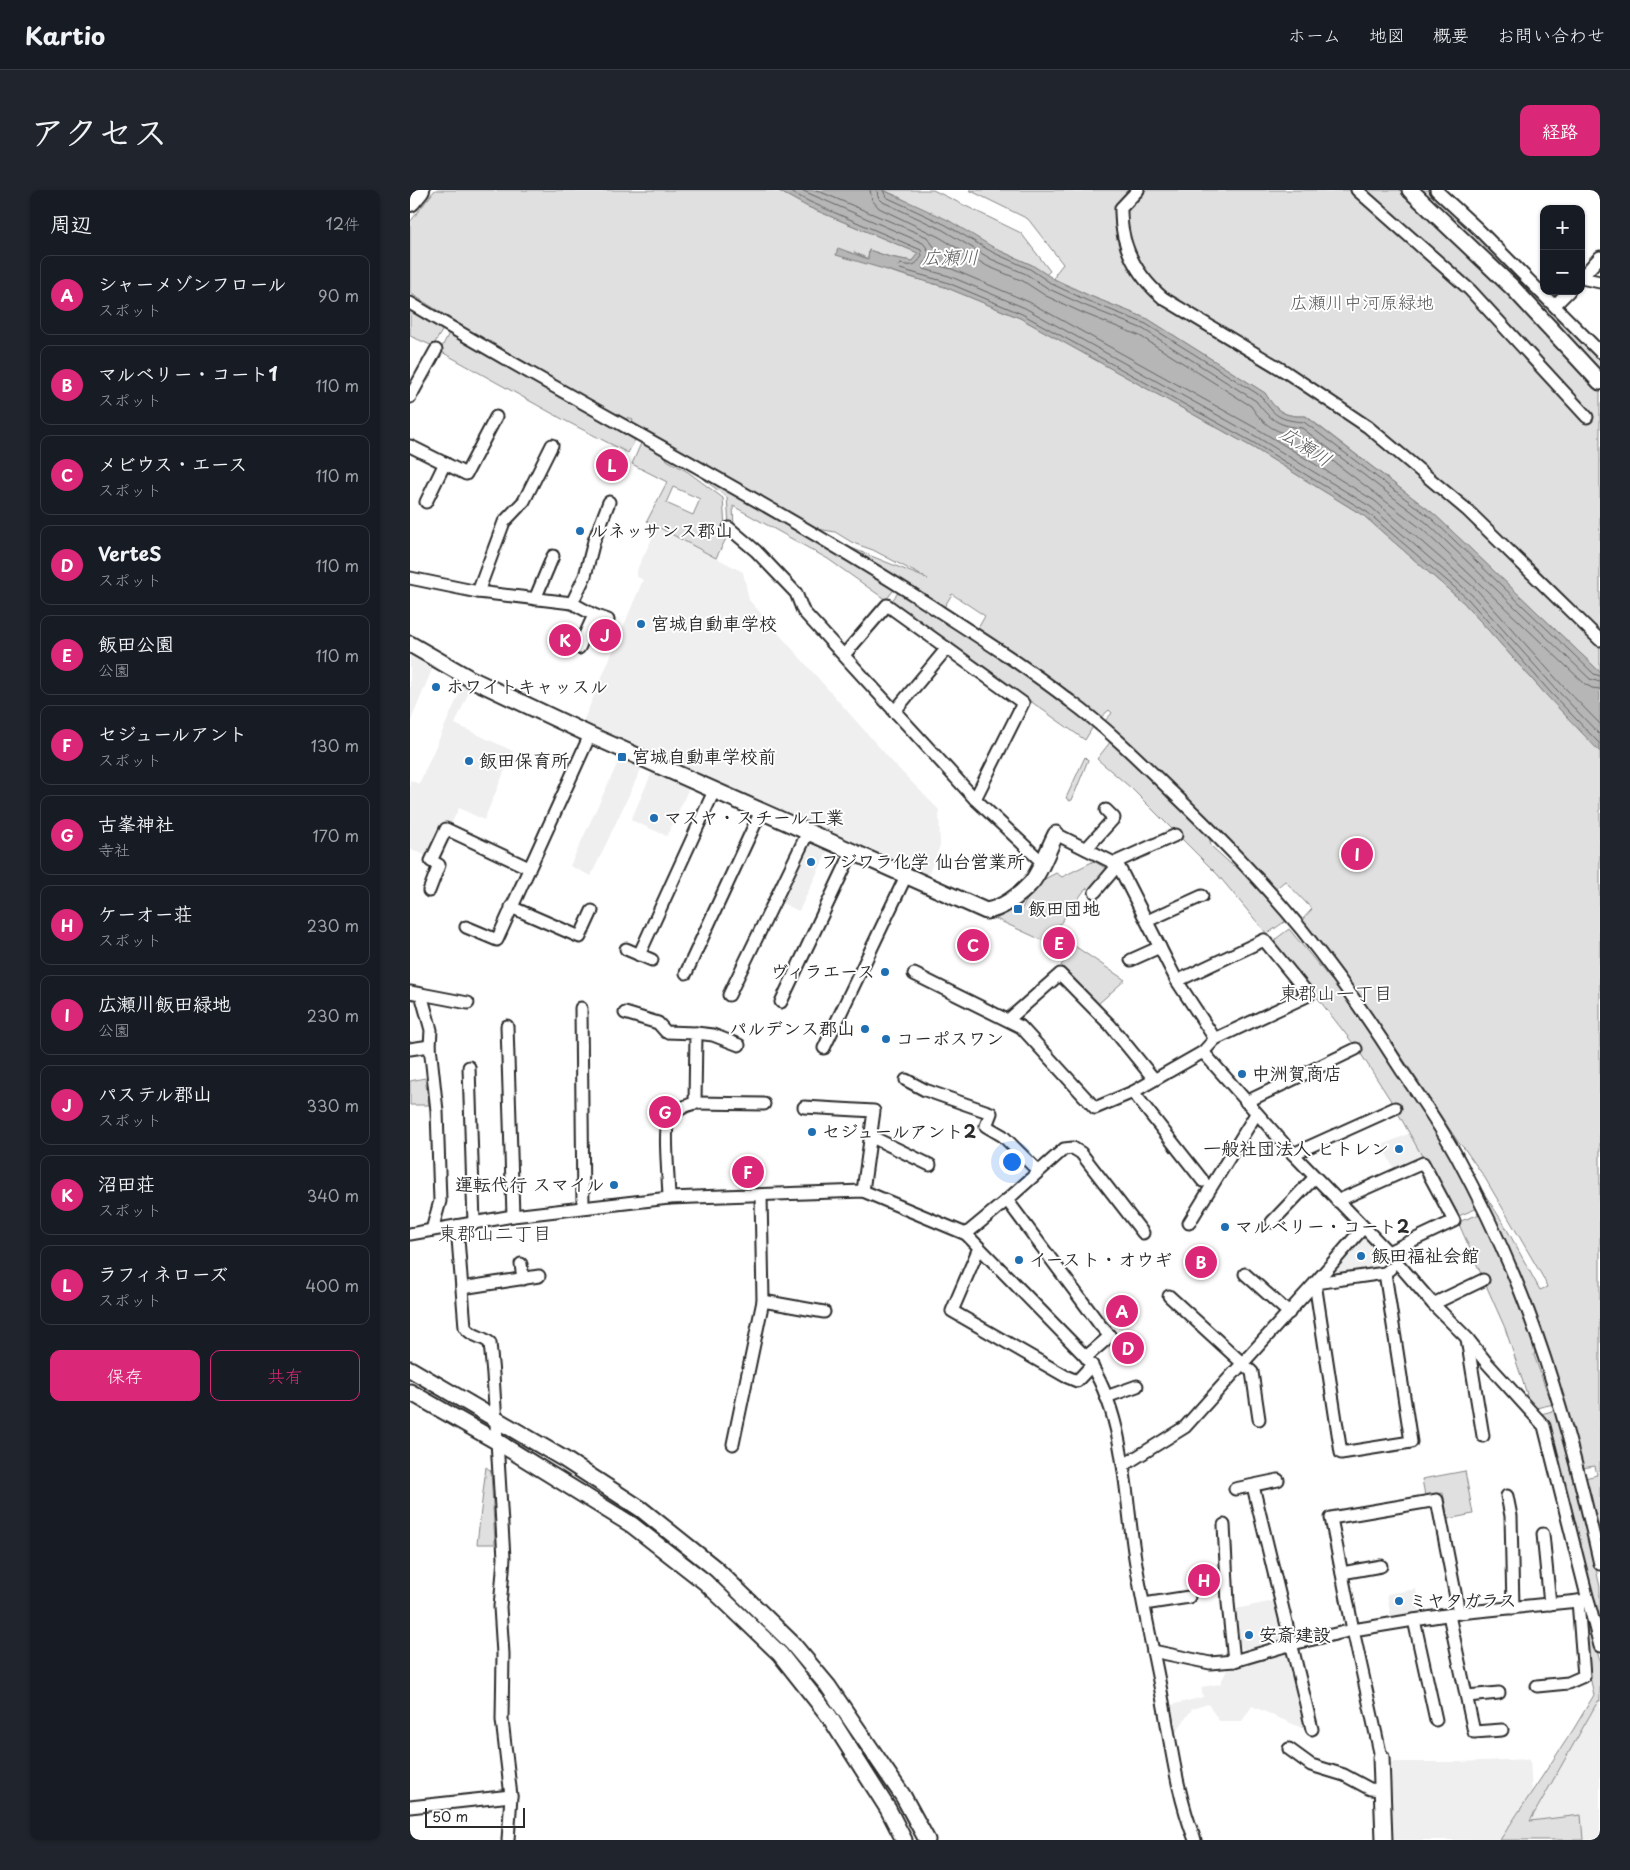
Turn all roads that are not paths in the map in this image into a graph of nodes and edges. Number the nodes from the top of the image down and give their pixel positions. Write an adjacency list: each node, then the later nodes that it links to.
1 (419, 190): 6 (highway)
2 (1138, 190): 33 (street)
3 (1357, 190): 19 (street)
4 (1410, 190): 16 (street)
5 (1436, 190): 13 (street)
6 (410, 201)
7 (1600, 257): 8 (street)
8 (1585, 274)
9 (1585, 279): 10 (street)
10 (1600, 282)
11 (1565, 295): 13 (street)
12 (410, 303): 151 (street)
13 (1555, 305): 15 (street)
14 (436, 350): 17 (street)
15 (1600, 352)
16 (1600, 382)
17 (410, 397)
18 (496, 417): 22 (street)
19 (1586, 417)
20 (552, 445): 28 (street)
21 (410, 446): 22 (street)
22 (445, 463): 23 (street)
23 (426, 502)
24 (609, 502): 30 (street)
25 (729, 528): 37 (street)
26 (553, 556): 29 (street)
27 (410, 578): 28 (street)
28 (478, 592): 29 (street)
29 (535, 598): 30 (street)
30 (572, 603): 31 (street)
31 (594, 614): 32 (street); 35 (street)
32 (608, 620)
33 (1600, 640)
34 (410, 644): 39 (street)
35 (579, 648)
36 (947, 648): 37 (street); 38 (street); 41 (street)
37 (844, 655): 38 (street)
38 (894, 712): 41 (street)
39 (590, 735): 40 (street); 51 (street)
40 (714, 791): 43 (street); 62 (street)
41 (975, 799): 49 (street)
42 (1106, 810): 47 (street)
43 (761, 811): 44 (street); 65 (street)
44 (808, 832): 48 (street); 69 (street)
45 (1056, 834): 47 (street); 49 (street)
46 (1176, 835): 50 (street)
47 (1086, 849): 50 (street)
48 (852, 852): 52 (street); 70 (street)
49 (1042, 862): 52 (street)
50 (1117, 864): 54 (street); 58 (street)
51 (529, 868): 53 (street); 56 (street)
52 (906, 876): 80 (street)
53 (429, 891)
54 (1095, 892)
55 (1202, 896): 58 (street)
56 (511, 906): 57 (street); 59 (street)
57 (592, 910)
58 (1147, 921): 60 (street)
59 (466, 927)
60 (1160, 947): 64 (street); 67 (street)
61 (626, 949): 62 (street)
62 (639, 955): 63 (street)
63 (652, 960)
64 (1131, 960)
65 (686, 973)
66 (914, 974): 74 (street)
67 (1177, 981): 77 (street); 77 (street)
68 (416, 993): 71 (street); 79 (street)
69 (729, 995)
70 (781, 1002)
71 (468, 1004)
72 (581, 1008): 105 (street)
73 (625, 1014): 76 (street)
74 (1008, 1020): 85 (street); 87 (street)
75 (507, 1026): 106 (street)
76 (696, 1033): 78 (street); 89 (street)
77 (1215, 1039): 83 (street)
78 (739, 1045)
79 (430, 1046): 81 (street); 112 (street)
80 (824, 1048)
81 (410, 1049)
82 (1356, 1049): 88 (street)
83 (1203, 1052): 85 (street); 88 (street)
84 (468, 1067): 108 (street)
85 (1154, 1079): 87 (street)
86 (906, 1080): 97 (street)
87 (1133, 1092): 99 (street)
88 (1246, 1102): 93 (street)
89 (695, 1103): 90 (street); 102 (street)
90 (764, 1104)
91 (804, 1107): 94 (street)
92 (1394, 1108): 95 (street)
93 (1256, 1114): 95 (street); 109 (street)
94 (870, 1136): 96 (street); 100 (street)
95 (1293, 1154): 98 (street)
96 (930, 1165)
97 (1038, 1171): 103 (street); 113 (street)
98 (1315, 1178): 104 (street); 107 (street)
99 (1203, 1181)
100 (863, 1190): 101 (street); 115 (street)
101 (761, 1194): 102 (street); 128 (street)
102 (669, 1198): 105 (street)
103 (1007, 1200): 115 (street); 133 (street)
104 (1337, 1201): 111 (street); 117 (street)
105 (583, 1207): 106 (street)
106 (513, 1216): 108 (street)
107 (1272, 1222)
108 (474, 1223): 110 (street)
109 (1189, 1223)
110 (458, 1226): 112 (street); 126 (street)
111 (1363, 1228): 117 (street); 125 (street)
112 (432, 1230): 114 (street)
113 (1143, 1233)
114 (410, 1234)
115 (966, 1234): 116 (street)
116 (979, 1248): 133 (street); 133 (street)
117 (1388, 1252): 119 (street)
118 (521, 1264): 123 (street)
119 (1398, 1264): 120 (street); 129 (street)
120 (1385, 1273): 125 (street); 125 (street)
121 (1245, 1274): 131 (street)
122 (539, 1276): 123 (street)
123 (523, 1279): 126 (street)
124 (1483, 1280): 129 (street)
125 (1315, 1283): 131 (street)
126 (462, 1288): 139 (street)
127 (1169, 1296): 134 (street)
128 (764, 1301): 130 (street); 143 (street)
129 (1433, 1304): 132 (street)
130 (824, 1312)
131 (1289, 1313): 134 (street)
132 (1467, 1338): 141 (street); 155 (street)
133 (1089, 1361): 138 (street)
134 (1243, 1364): 140 (street); 144 (street)
135 (410, 1369): 139 (street)
136 (1137, 1386): 138 (street)
137 (410, 1392): 142 (street)
138 (1106, 1397): 144 (street)
139 (495, 1418): 142 (street); 179 (street)
140 (1259, 1419)
141 (1483, 1436)
142 (496, 1442): 175 (street); 178 (street)
143 (733, 1444)
144 (1124, 1465): 156 (street)
145 (1278, 1480): 146 (street)
146 (1253, 1486): 147 (street); 162 (street)
147 (1235, 1489)
148 (1507, 1496): 158 (street)
149 (1224, 1525): 165 (street)
150 (1543, 1534): 157 (street)
151 (1600, 1564)
152 (1381, 1566): 153 (street)
153 (1342, 1573): 159 (street); 161 (street)
154 (1189, 1597): 156 (street)
155 (1583, 1601): 157 (street); 163 (street); 166 (street)
156 (1144, 1604): 164 (street)
157 (1550, 1604): 158 (street)
158 (1512, 1608): 159 (street)
159 (1454, 1614): 160 (street); 168 (street)
160 (1414, 1620): 161 (street); 169 (street)
161 (1353, 1630): 162 (street); 173 (street)
162 (1292, 1644): 165 (street); 170 (street)
163 (1600, 1646)
164 (1153, 1651): 165 (street); 180 (street)
165 (1234, 1660)
166 (1537, 1686)
167 (1499, 1693): 168 (street)
168 (1467, 1696): 171 (street)
169 (1436, 1720)
170 (1312, 1729)
171 (1502, 1730)
172 (1289, 1749): 174 (street)
173 (1381, 1757): 174 (street)
174 (1383, 1790): 181 (street)
175 (510, 1796): 176 (street); 177 (street)
176 (410, 1807)
177 (508, 1840)
178 (904, 1840)
179 (927, 1840)
180 (1195, 1840)
181 (1384, 1840)

